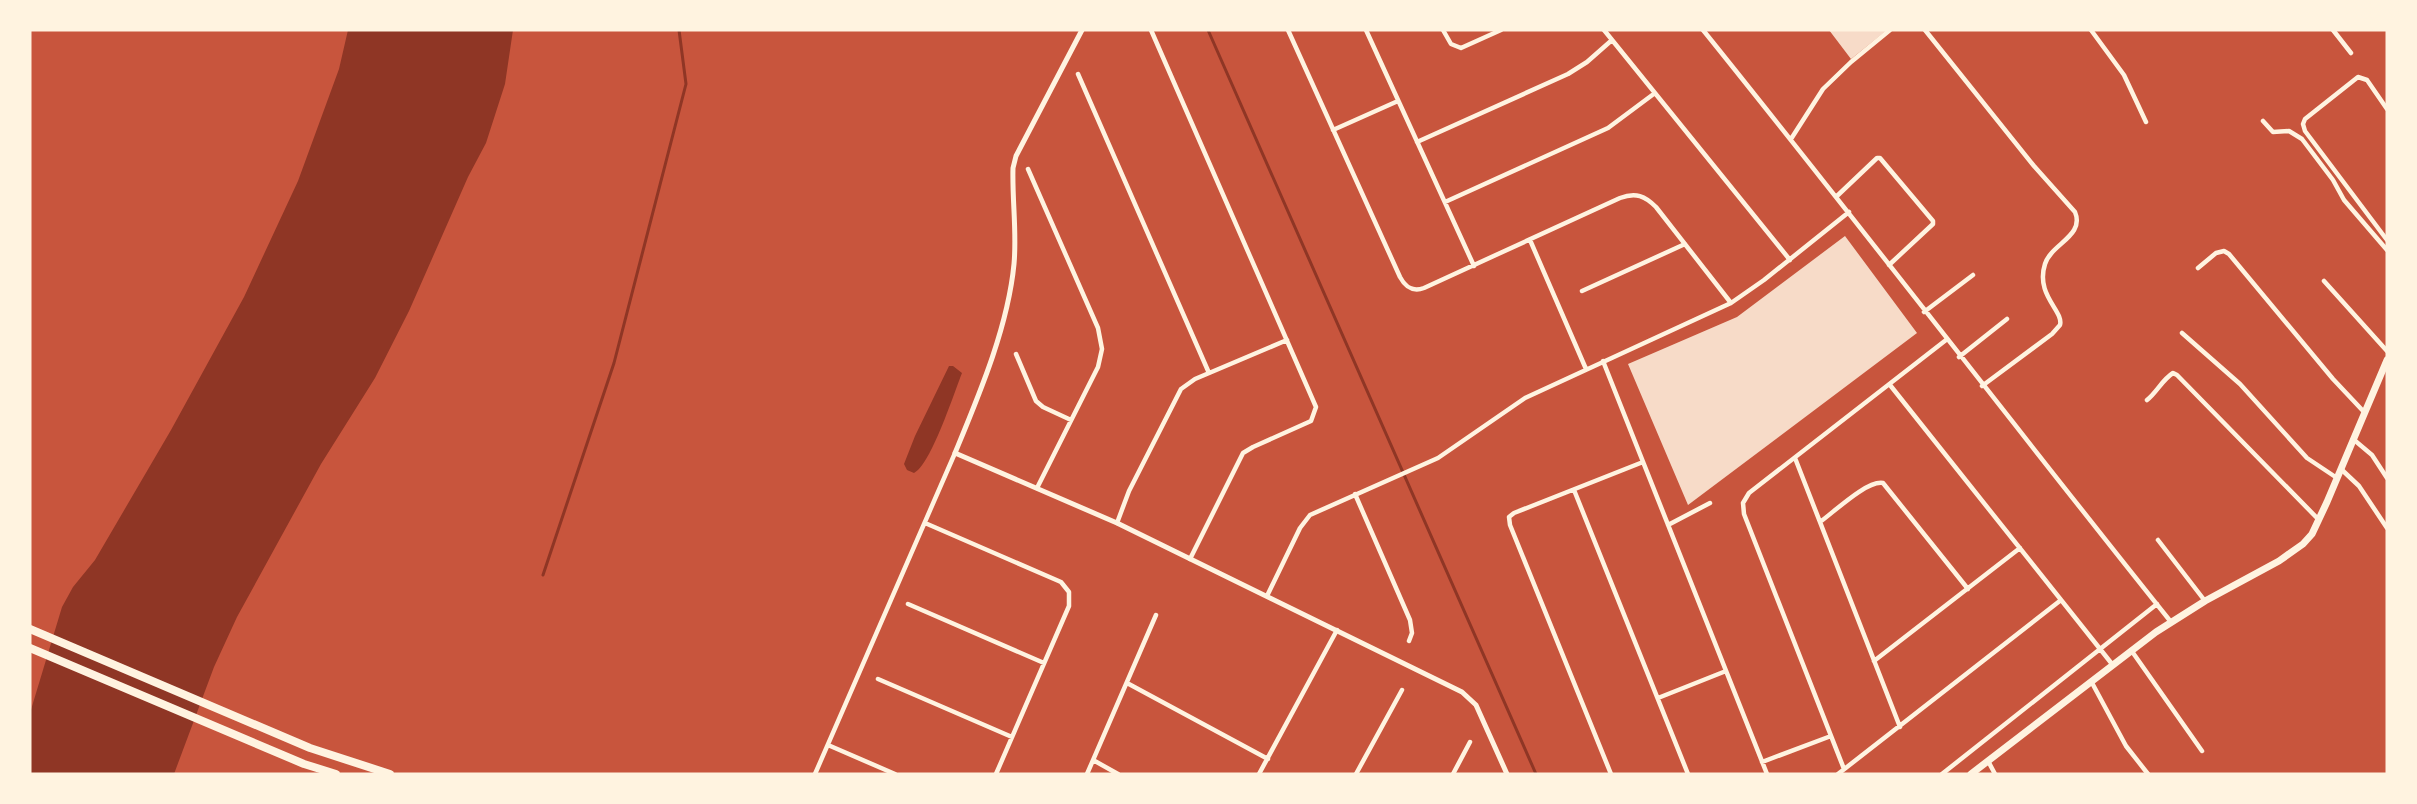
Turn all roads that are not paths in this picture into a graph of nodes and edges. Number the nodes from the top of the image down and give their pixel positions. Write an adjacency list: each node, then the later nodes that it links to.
1 (1082, 30): 58 (street)
2 (1151, 30): 43 (street)
3 (1288, 30): 21 (street)
4 (1366, 30): 17 (street)
5 (1443, 30): 6 (street)
6 (1501, 30)
7 (1604, 30): 13 (street)
8 (1703, 30): 22 (street)
9 (1890, 30): 22 (street)
10 (1925, 30): 53 (street)
11 (2091, 30): 20 (street)
12 (2333, 30): 14 (street)
13 (1612, 40): 16 (street); 23 (street)
14 (2351, 53)
15 (1078, 74): 51 (street)
16 (1655, 93): 26 (street); 32 (street)
17 (1398, 101): 21 (street); 23 (street)
18 (2387, 109): 29 (street)
19 (2264, 121): 31 (street)
20 (2146, 122)
21 (1333, 130): 34 (street)
22 (1791, 139): 25 (street)
23 (1417, 142): 26 (street)
24 (1028, 169): 56 (street)
25 (1837, 196): 27 (street); 33 (street)
26 (1445, 202): 34 (street)
27 (1849, 212): 32 (street); 33 (street)
28 (1530, 240): 30 (street); 34 (street); 50 (street)
29 (2387, 240)
30 (1685, 244): 38 (street); 39 (street)
31 (2387, 250)
32 (1790, 260): 39 (street)
33 (1889, 265): 40 (street)
34 (1474, 266)
35 (2198, 268): 55 (street)
36 (1973, 275): 40 (street)
37 (2324, 281): 45 (street)
38 (1582, 291)
39 (1731, 303): 49 (street)
40 (1924, 312): 44 (street)
41 (2007, 319): 47 (street)
42 (2182, 333): 62 (street)
43 (1287, 340): 51 (street); 76 (street)
44 (1946, 340): 47 (street); 52 (street)
45 (2387, 351)
46 (1016, 354): 56 (street)
47 (1959, 357): 53 (street)
48 (2387, 360): 55 (main road)
49 (1603, 361): 50 (street); 60 (street)
50 (1586, 369): 66 (street)
51 (1209, 373): 70 (street)
52 (1890, 385): 59 (street); 75 (street)
53 (1982, 386): 82 (street)
54 (2147, 400): 68 (street)
55 (2365, 413): 57 (main road)
56 (1071, 420): 64 (street)
57 (2353, 439): 61 (main road); 63 (street)
58 (955, 453): 64 (street); 71 (street)
59 (1795, 458): 69 (street); 101 (street)
60 (1643, 462): 65 (street); 72 (street)
61 (2341, 469): 62 (main road); 73 (street)
62 (2337, 478): 68 (main road)
63 (2387, 478)
64 (1037, 488): 70 (street)
65 (1574, 490): 99 (street); 122 (street)
66 (1355, 494): 78 (street); 87 (street)
67 (1710, 503): 72 (street)
68 (2319, 520): 80 (main road)
69 (1820, 522): 77 (street); 91 (street)
70 (1117, 523): 76 (street)
71 (925, 524): 92 (street); 104 (street)
72 (1668, 525): 94 (street)
73 (2387, 528)
74 (2158, 540): 80 (street)
75 (2020, 548): 77 (street); 79 (street)
76 (1190, 559): 78 (street)
77 (1968, 589): 91 (street)
78 (1267, 596): 86 (street)
79 (2061, 600): 89 (street); 100 (street)
80 (2205, 601): 84 (main road)
81 (908, 604): 92 (street)
82 (2157, 604): 84 (street); 89 (street)
83 (1156, 615): 97 (street)
84 (2171, 622): 90 (main road)
85 (30, 629): 112 (highway)
86 (1337, 630): 106 (street); 121 (street)
87 (1409, 641)
88 (30, 648): 111 (highway)
89 (2100, 649): 93 (street); 126 (street)
90 (2131, 650): 93 (main road); 105 (street)
91 (1874, 661): 100 (street)
92 (1044, 663): 102 (street)
93 (2112, 664): 96 (main road)
94 (1726, 671): 99 (street); 109 (street)
95 (878, 679): 102 (street)
96 (2091, 681): 108 (main road); 129 (street)
97 (1127, 683): 106 (street); 107 (street)
98 (1402, 690): 119 (street)
99 (1658, 698): 123 (street)
100 (1900, 727): 110 (street)
101 (1830, 736): 109 (street); 110 (street)
102 (1012, 737): 115 (street)
103 (1470, 742): 120 (street)
104 (828, 745): 113 (street); 114 (street)
105 (2202, 751)
106 (1268, 759): 118 (street)
107 (1093, 760): 116 (street); 117 (street)
108 (1988, 761): 127 (main road); 128 (street)
109 (1762, 762): 124 (street)
110 (1844, 769): 125 (street)
111 (336, 774)
112 (390, 774)
113 (815, 774)
114 (895, 774)
115 (996, 774)
116 (1087, 774)
117 (1118, 774)
118 (1259, 774)
119 (1356, 774)
120 (1453, 774)
121 (1507, 774)
122 (1611, 774)
123 (1688, 774)
124 (1767, 774)
125 (1838, 774)
126 (1942, 774)
127 (1971, 774)
128 (1995, 774)
129 (2148, 774)

